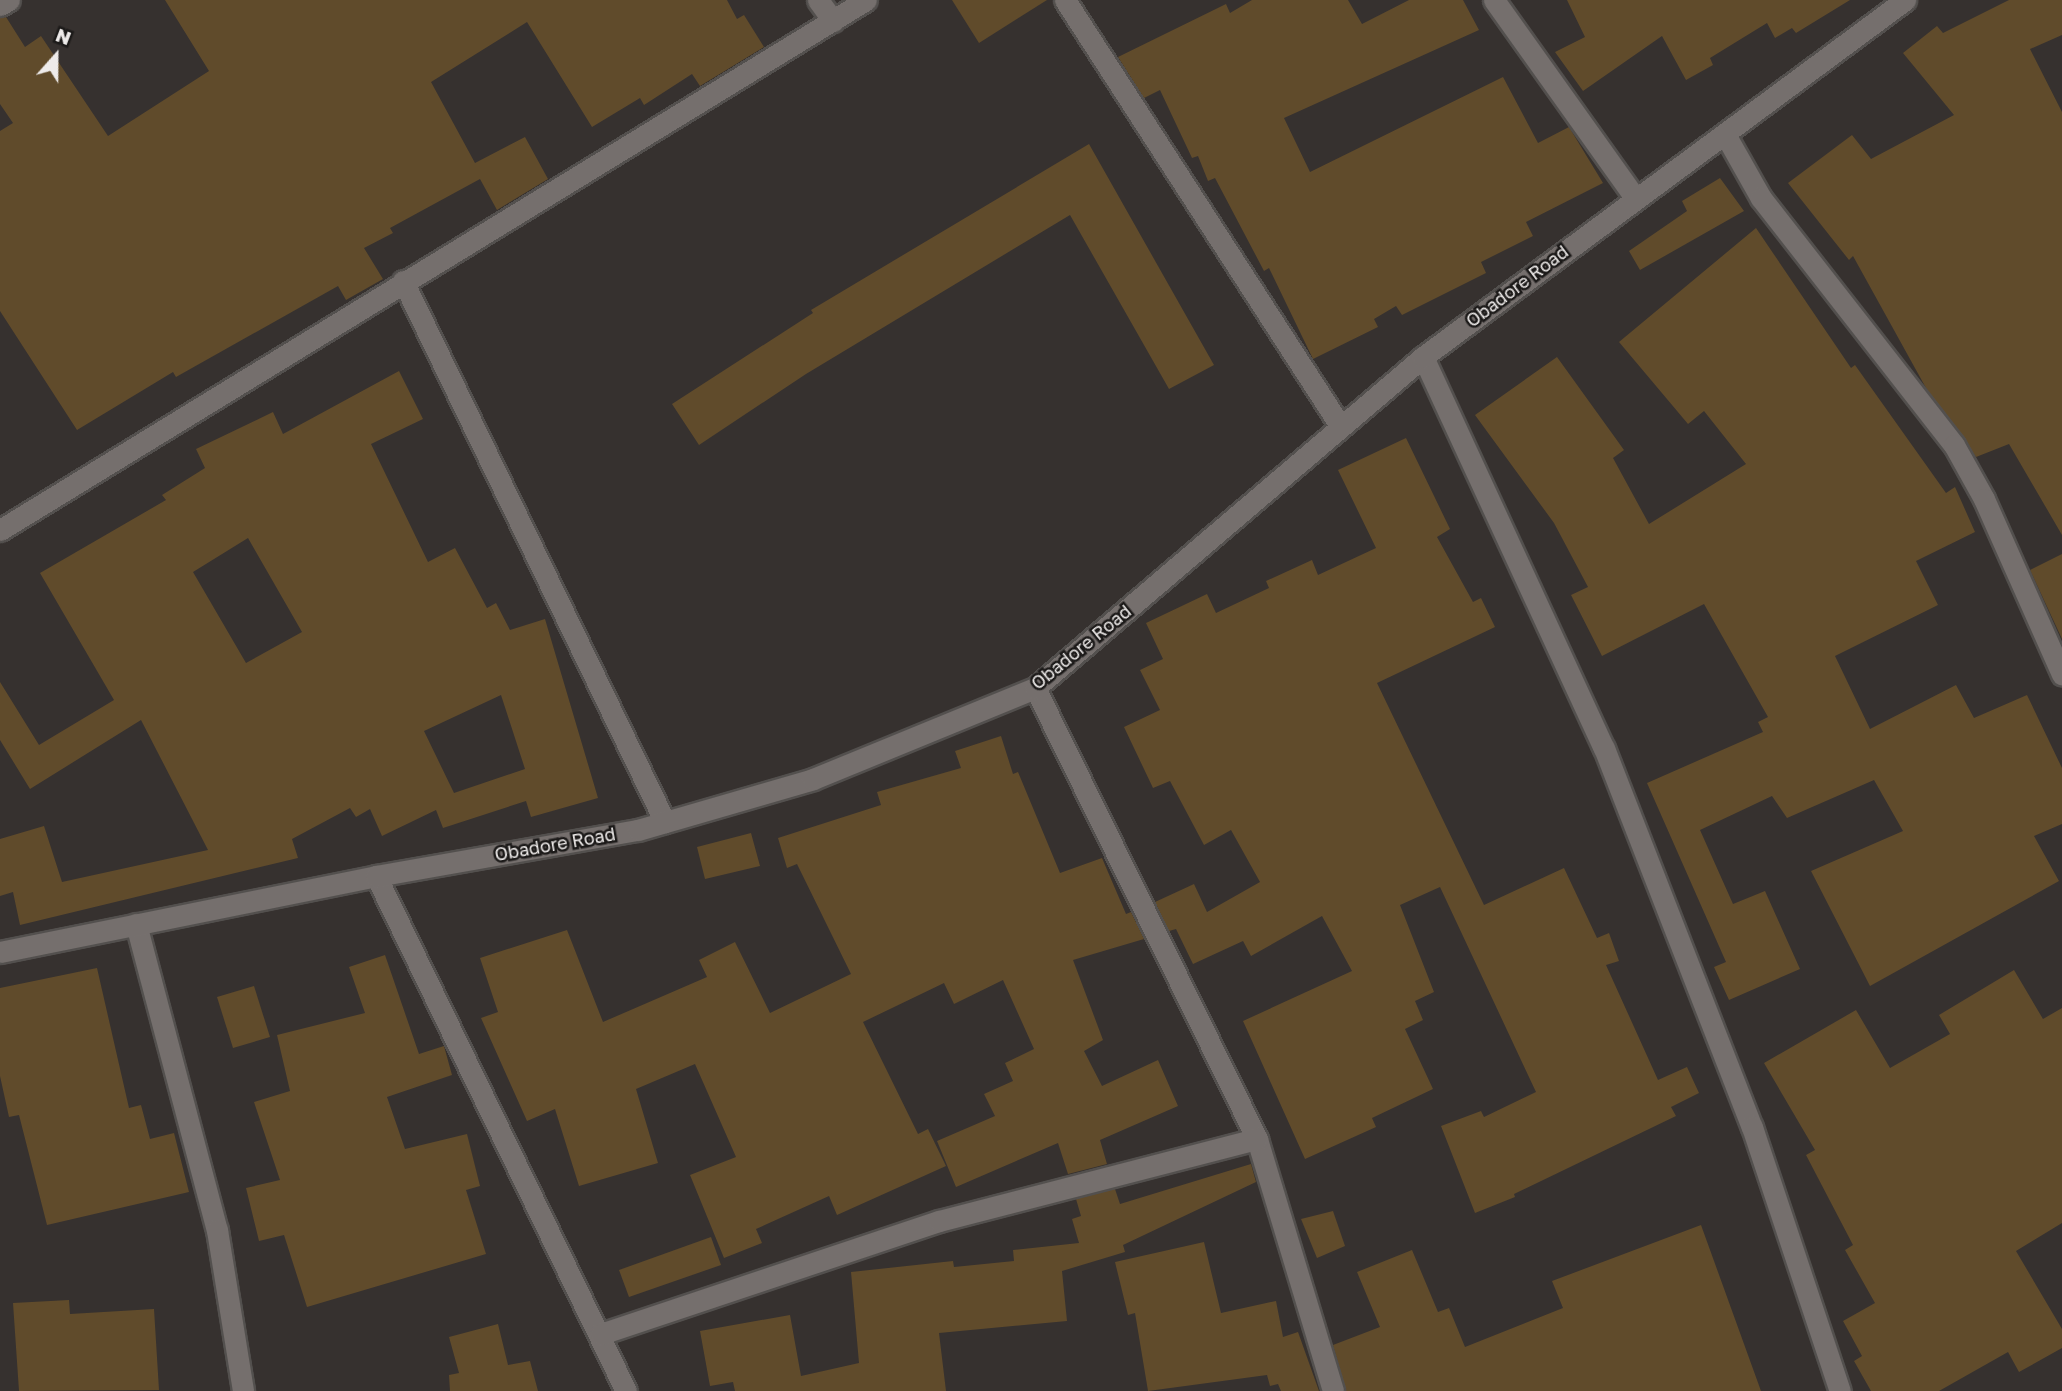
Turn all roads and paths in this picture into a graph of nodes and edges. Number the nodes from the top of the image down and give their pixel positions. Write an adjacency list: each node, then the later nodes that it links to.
1 (9, 0): 7 (street)
2 (818, 0): 8 (street)
3 (866, 0): 8 (street)
4 (1065, 0): 13 (street)
5 (1494, 0): 10 (street)
6 (1905, 0): 9 (street, Obadore Road)
7 (0, 5)
8 (833, 21): 11 (street)
9 (1726, 136): 10 (street, Obadore Road); 15 (street)
10 (1635, 198): 12 (street, Obadore Road)
11 (404, 281): 14 (street); 17 (street)
12 (1423, 357): 13 (street, Obadore Road); 26 (street)
13 (1341, 427): 16 (street, Obadore Road)
14 (0, 530)
15 (2062, 674)
16 (1035, 688): 17 (street, Obadore Road); 21 (street)
17 (665, 822): 18 (street, Obadore Road)
18 (376, 876): 19 (street, Obadore Road); 22 (street)
19 (136, 924): 20 (street, Obadore Road); 23 (street)
20 (0, 952)
21 (1257, 1139): 22 (street); 25 (street)
22 (601, 1334): 24 (street)
23 (243, 1391)
24 (626, 1391)
25 (1333, 1391)
26 (1840, 1391)

